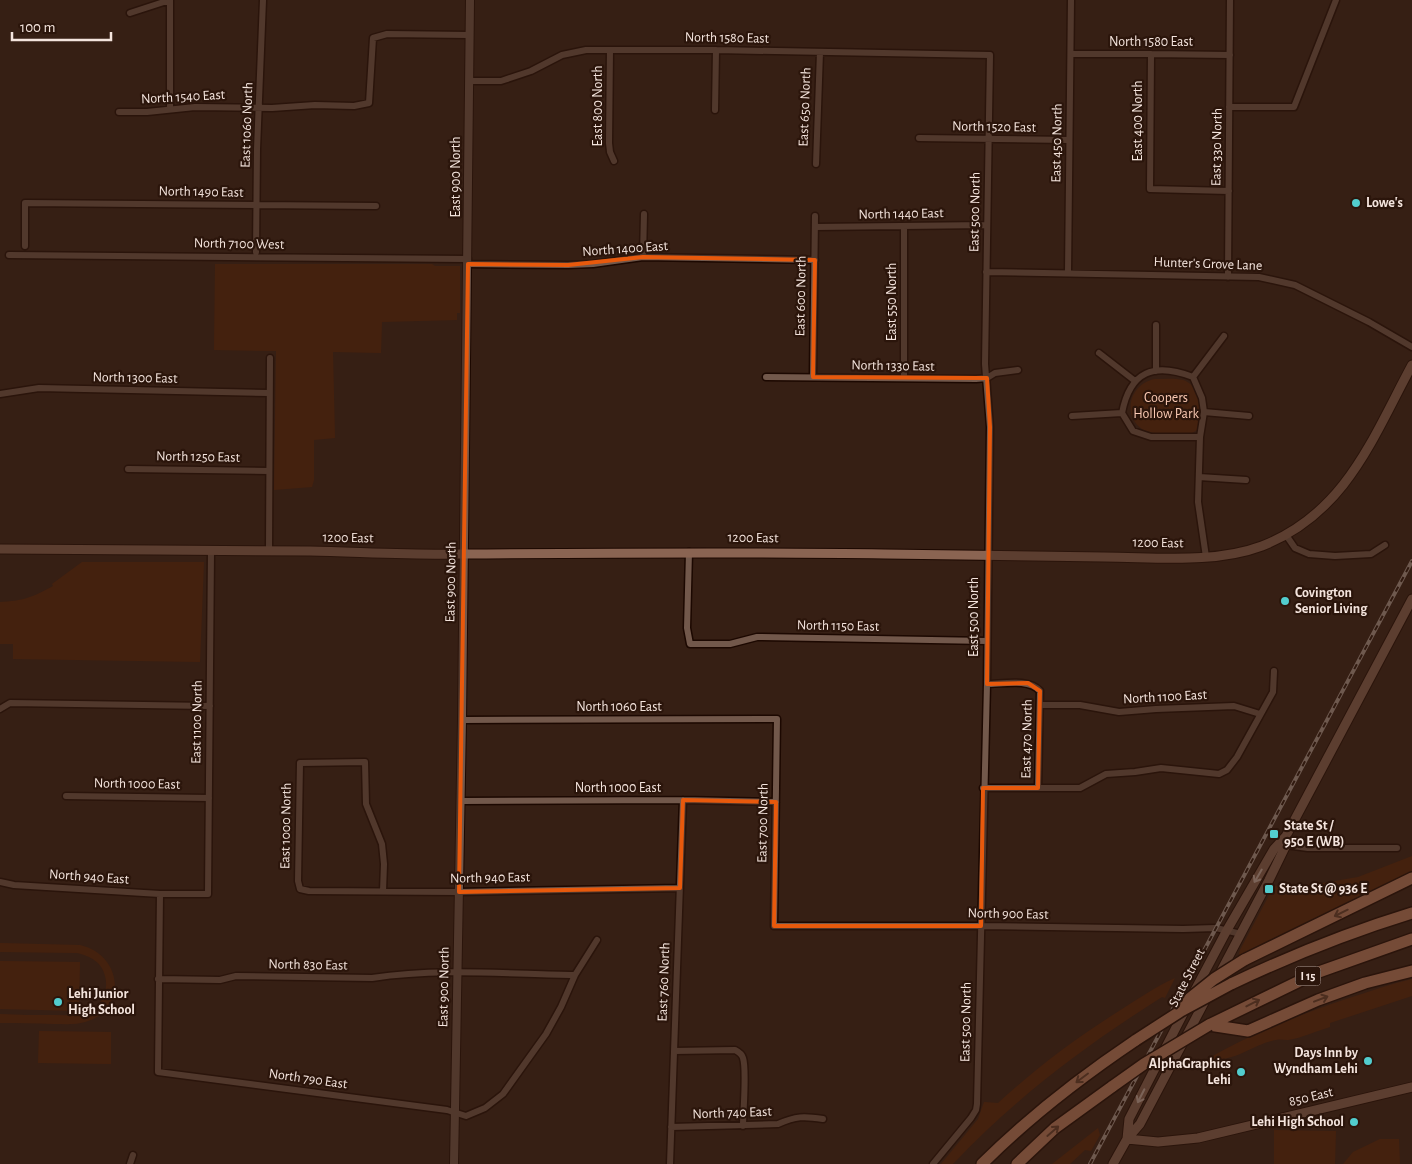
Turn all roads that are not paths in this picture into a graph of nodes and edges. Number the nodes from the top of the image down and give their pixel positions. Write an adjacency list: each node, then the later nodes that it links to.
1 (170, 0): 7 (street); 19 (street)
2 (263, 0): 17 (street, East 1060 North)
3 (470, 0): 8 (street, East 900 North)
4 (1071, 0): 12 (street, East 450 North)
5 (1230, 0): 15 (street, East 330 North)
6 (1336, 0): 18 (street)
7 (130, 13)
8 (470, 35): 16 (street, East 900 North); 17 (street, North 1540 East)
9 (610, 50): 10 (street, North 1580 East); 16 (street, North 1580 East); 25 (street, East 800 North)
10 (716, 50): 11 (street, North 1580 East); 20 (street)
11 (820, 52): 14 (street, North 1580 East); 26 (street, East 650 North)
12 (1072, 54): 13 (street, North 1580 East); 24 (street, East 450 North)
13 (1151, 54): 15 (street, North 1580 East); 27 (street, East 400 North)
14 (990, 55): 23 (street, East 500 North)
15 (1230, 55): 18 (street, East 330 North)
16 (469, 81): 40 (street, East 900 North)
17 (259, 108): 19 (street, North 1540 East); 28 (street, East 1060 North)
18 (1229, 108): 27 (street, East 330 North)
19 (170, 109): 21 (street, North 1540 East)
20 (715, 110)
21 (118, 112)
22 (919, 138): 23 (street, North 1520 East)
23 (989, 140): 24 (street, North 1520 East); 32 (street, East 500 North)
24 (1069, 140): 42 (street, East 450 North)
25 (614, 161)
26 (816, 164)
27 (1228, 190): 43 (street, East 330 North)
28 (258, 205): 29 (street, North 1490 East); 35 (street, North 1490 East); 36 (street, East 1060 North)
29 (376, 206)
30 (644, 214): 38 (street)
31 (815, 216): 34 (street, East 600 North)
32 (987, 225): 33 (street, North 1440 East); 41 (street, East 500 North)
33 (904, 226): 34 (street, North 1440 East); 55 (street, East 550 North)
34 (815, 227): 39 (street, East 600 North)
35 (25, 246)
36 (256, 252)
37 (9, 254): 40 (street, North 7100 West)
38 (643, 257): 39 (street, North 1400 East); 40 (street, North 1400 East)
39 (814, 260): 53 (street, East 600 North)
40 (468, 262): 75 (street, East 900 North)
41 (986, 272): 42 (street, Hunter's Grove Lane); 56 (street, East 500 North)
42 (1068, 273): 43 (street, Hunter's Grove Lane)
43 (1228, 277): 46 (street, Hunter's Grove Lane)
44 (1156, 324): 51 (street)
45 (1224, 336): 54 (street)
46 (1412, 347)
47 (1099, 353): 57 (street)
48 (270, 358): 58 (street)
49 (1412, 365): 69 (main road, 1200 East)
50 (1018, 370): 56 (street, North 1330 East)
51 (1156, 370): 54 (street); 57 (street)
52 (766, 377): 53 (street, North 1330 East)
53 (813, 377): 55 (street, North 1330 East)
54 (1193, 377): 60 (street)
55 (904, 378): 56 (street, North 1330 East)
56 (987, 378): 76 (street, East 500 North)
57 (1135, 380): 61 (street)
58 (270, 393): 59 (street, North 1300 East); 66 (street)
59 (0, 394)
60 (1204, 412): 63 (street); 64 (street)
61 (1122, 413): 62 (street); 64 (street)
62 (1072, 416)
63 (1248, 416)
64 (1200, 436): 67 (street)
65 (128, 469): 66 (street, North 1250 East)
66 (269, 470): 73 (street)
67 (1199, 477): 68 (street); 77 (street)
68 (1246, 480)
69 (1286, 535): 70 (street); 77 (main road, 1200 East)
70 (1385, 544)
71 (0, 549): 72 (main road, 1200 East)
72 (211, 550): 73 (main road, 1200 East); 83 (street, East 1100 North)
73 (269, 550): 75 (main road, 1200 East)
74 (689, 552): 75 (main road, 1200 East); 76 (main road, 1200 East); 79 (street, North 1150 East)
75 (464, 554): 87 (street, East 900 North)
76 (987, 555): 77 (main road, 1200 East); 79 (street, East 500 North)
77 (1206, 558)
78 (1412, 599): 95 (main road, State Street)
79 (987, 641): 81 (street, East 500 North)
80 (1274, 671): 85 (street)
81 (986, 684): 82 (street, East 470 North); 88 (street, East 500 North)
82 (1040, 705): 85 (street, North 1100 East); 89 (street, East 470 North)
83 (210, 706): 84 (street); 91 (street, East 1100 North)
84 (0, 709)
85 (1260, 714): 89 (street)
86 (777, 719): 87 (street, North 1060 East); 94 (street, East 700 North)
87 (462, 720): 93 (street, East 900 North)
88 (983, 788): 89 (street); 107 (street, East 500 North)
89 (1038, 788)
90 (66, 796): 91 (street, North 1000 East)
91 (209, 798): 104 (street, East 1100 North)
92 (683, 800): 93 (street, North 1000 East); 94 (street, North 1000 East); 99 (street, East 760 North)
93 (460, 801): 102 (street, East 900 North)
94 (776, 802): 106 (street, East 700 North)
95 (1286, 840): 96 (street); 108 (main road, State Street, one-way to 108); 109 (main road, State Street)
96 (1397, 848)
97 (1412, 878): 116 (highway, one-way to 116, bridge)
98 (0, 882): 103 (street, North 940 East)
99 (680, 888): 102 (street, North 940 East); 118 (street, East 760 North)
100 (300, 889): 101 (street, North 940 East); 101 (street, East 1000 North)
101 (383, 891): 102 (street, North 940 East)
102 (459, 892): 113 (street, East 900 North)
103 (160, 894): 104 (street, North 940 East); 115 (street)
104 (208, 894)
105 (1412, 913): 116 (highway, I 15, bridge)
106 (774, 926): 107 (street, North 900 East)
107 (981, 926): 108 (street, North 900 East); 129 (street, East 500 North)
108 (1226, 932): 109 (street, North 900 East); 124 (main road, State Street, one-way to 124)
109 (1241, 934): 124 (main road, State Street)
110 (1412, 938): 117 (highway, I 15, one-way to 110)
111 (596, 940): 114 (street)
112 (1412, 971): 117 (highway, one-way to 112)
113 (457, 972): 114 (street, North 830 East); 115 (street, North 830 East); 120 (street, East 900 North)
114 (575, 975): 120 (street, North 790 East)
115 (158, 979): 120 (street, North 790 East)
116 (1158, 1025): 130 (highway, I 15, one-way to 130, bridge)
117 (1209, 1025): 131 (highway, I 15, one-way to 117, bridge)
118 (674, 1051): 122 (street); 123 (street, East 760 North)
119 (1412, 1087): 124 (main road, 850 East)
120 (454, 1111): 127 (street, East 900 North)
121 (823, 1118): 122 (street, North 740 East)
122 (743, 1126): 123 (street, North 740 East)
123 (671, 1127): 128 (street, East 760 North)
124 (1127, 1139): 132 (main road, State Street)
125 (133, 1155): 126 (street)
126 (130, 1164)
127 (454, 1164)
128 (670, 1164)
129 (933, 1164)
130 (982, 1164)
131 (1017, 1164)
132 (1113, 1164)

